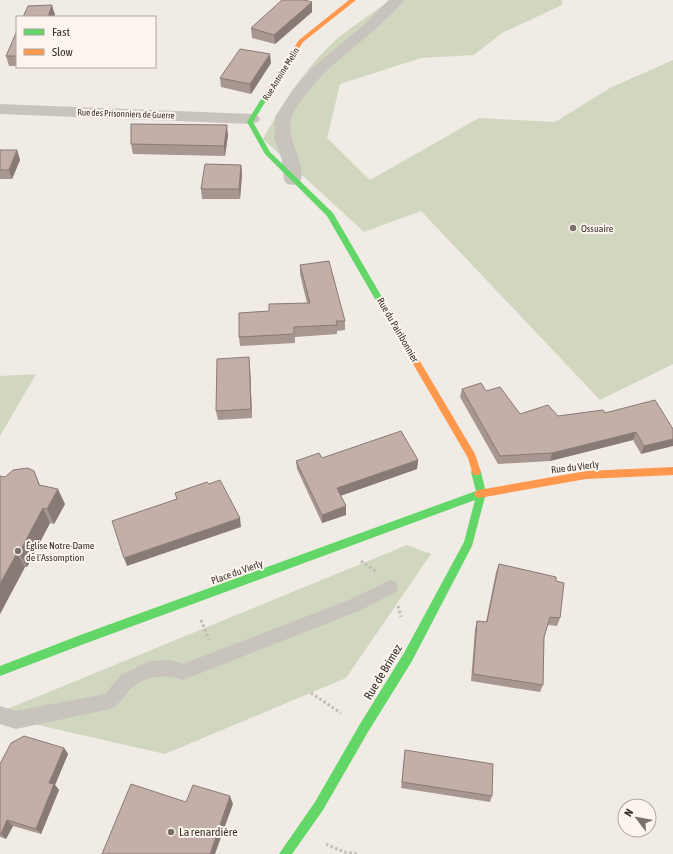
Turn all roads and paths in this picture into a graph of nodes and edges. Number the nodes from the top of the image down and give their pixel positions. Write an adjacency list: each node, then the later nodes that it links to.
1 (353, 0): 4 (street, Rue Antoine Melin)
2 (397, 0): 5 (street)
3 (0, 109): 4 (street, Rue des Prisonniers de Guerre)
4 (251, 120): 5 (street, Rue du Pairibonnier)
5 (293, 180): 7 (street, Rue du Pairibonnier)
6 (673, 471): 7 (street, Rue du Vierly)
7 (481, 493): 15 (street, Place du Vierly); 18 (street, Rue de Brimez)
8 (364, 563): 9 (path)
9 (370, 567)
10 (390, 587): 17 (lane)
11 (398, 608): 12 (path)
12 (401, 617)
13 (202, 622): 14 (path)
14 (205, 630)
15 (0, 671)
16 (311, 693): 18 (path)
17 (0, 715)
18 (364, 728): 19 (street, Rue de Brimez)
19 (300, 833): 20 (street, Rue de Brimez); 21 (path)
20 (285, 854)
21 (359, 854)

